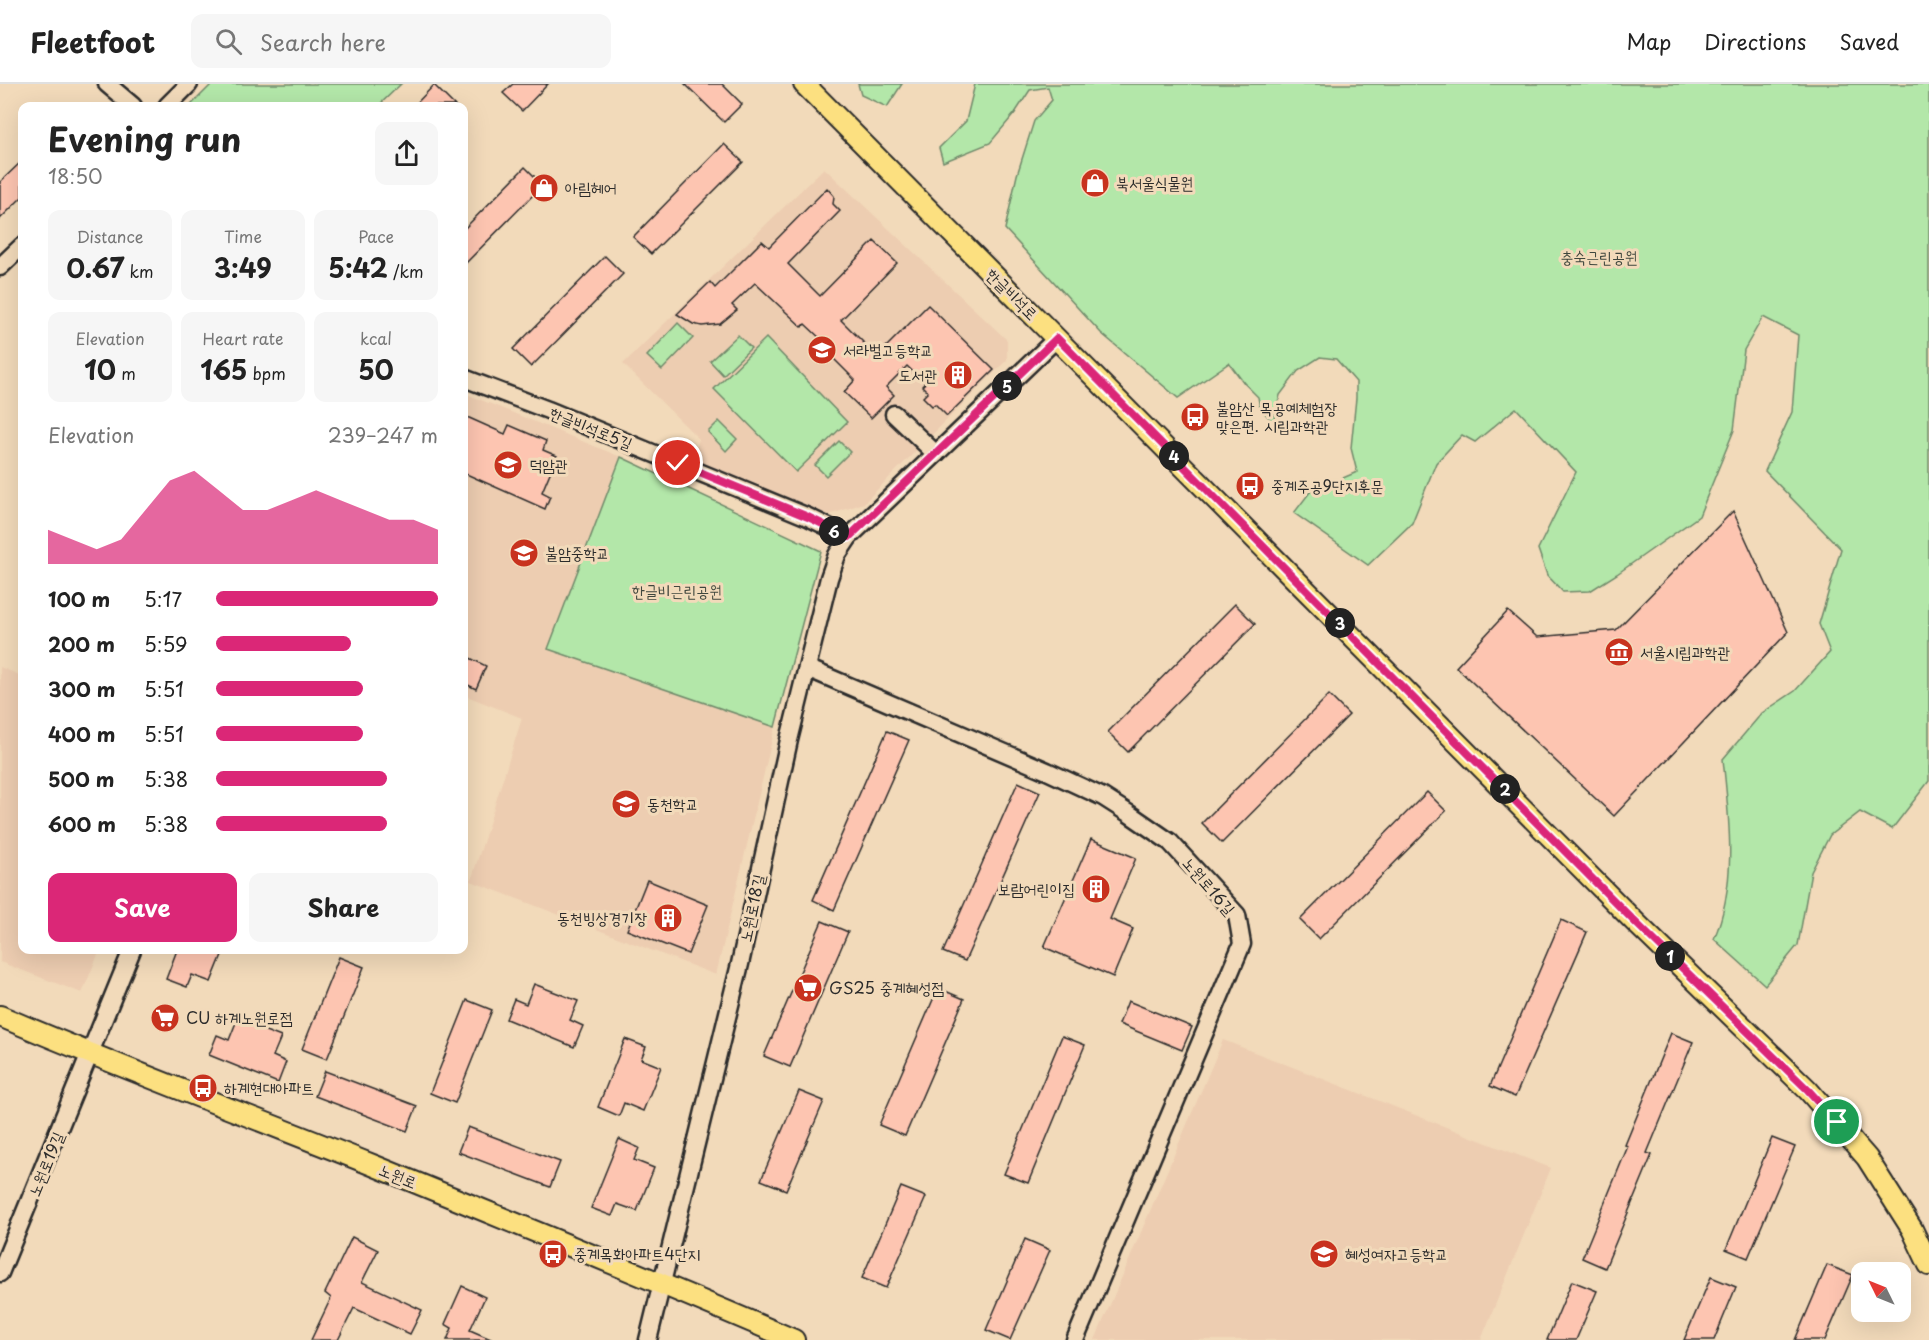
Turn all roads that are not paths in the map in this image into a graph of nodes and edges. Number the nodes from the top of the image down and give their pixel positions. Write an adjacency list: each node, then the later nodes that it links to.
1 (107, 84): 4 (street)
2 (189, 84): 5 (street)
3 (804, 84): 8 (main road, 한글비석로)
4 (128, 102)
5 (171, 102)
6 (18, 250): 7 (street)
7 (0, 267)
8 (1057, 338): 11 (street); 17 (main road, 한글비석로)
9 (468, 380): 12 (street, 한글비석로5길)
10 (894, 414): 11 (street)
11 (936, 454): 12 (street)
12 (849, 537): 13 (street, 노원로18길)
13 (807, 668): 19 (street, 노원로18길); 22 (street, 노원로16길)
14 (130, 954): 16 (street, 노원로19길)
15 (0, 1016): 16 (main road, 노원로)
16 (89, 1054): 18 (street, 노원로19길); 19 (main road, 노원로)
17 (1929, 1265)
18 (0, 1273)
19 (662, 1284): 20 (street, 노원로18길); 21 (main road, 노원로)
20 (648, 1340)
21 (794, 1340)
22 (1075, 1340)

